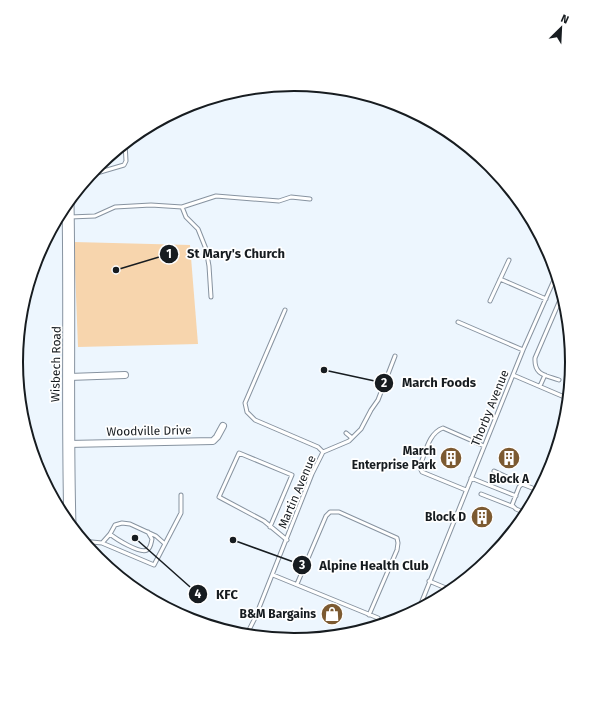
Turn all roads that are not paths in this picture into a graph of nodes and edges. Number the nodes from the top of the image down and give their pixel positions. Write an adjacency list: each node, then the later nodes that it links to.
1 (125, 150): 2 (lane)
2 (103, 171)
3 (310, 199): 4 (lane)
4 (182, 207): 6 (lane); 10 (lane)
5 (68, 214): 6 (highway, Wisbech Road)
6 (68, 217): 21 (highway, Wisbech Road)
7 (509, 260): 8 (lane)
8 (500, 279): 11 (lane); 12 (lane)
9 (554, 280): 11 (lane, Thorby Avenue)
10 (211, 297)
11 (546, 299): 16 (lane, Thorby Avenue)
12 (490, 301)
13 (559, 302): 19 (lane)
14 (285, 310): 30 (lane)
15 (458, 322): 16 (lane)
16 (524, 350): 18 (lane, Thorby Avenue)
17 (395, 356): 27 (lane, Martin Avenue)
18 (513, 375): 23 (lane); 29 (lane, Thorby Avenue)
19 (545, 375): 22 (lane); 23 (lane)
20 (125, 376): 21 (street)
21 (69, 377): 28 (highway, Wisbech Road)
22 (559, 380)
23 (540, 386): 24 (lane)
24 (564, 397)
25 (223, 426): 28 (street, Woodville Drive)
26 (346, 433): 27 (lane)
27 (352, 438): 30 (lane, Martin Avenue)
28 (68, 444): 41 (highway, Wisbech Road)
29 (484, 446): 32 (lane, Thorby Avenue); 35 (lane)
30 (323, 452): 45 (lane, Martin Avenue)
31 (494, 471): 33 (lane)
32 (471, 478): 35 (lane, Thorby Avenue); 38 (lane)
33 (522, 484): 34 (lane); 38 (lane)
34 (535, 489)
35 (466, 490): 50 (lane, Thorby Avenue)
36 (481, 494): 39 (lane)
37 (181, 495): 48 (lane)
38 (516, 496): 39 (lane)
39 (514, 507): 40 (lane)
40 (522, 511)
41 (70, 514)
42 (270, 526): 42 (lane); 45 (lane)
43 (148, 532): 44 (lane); 44 (lane); 48 (lane)
44 (110, 534): 47 (lane)
45 (287, 540): 49 (lane, Martin Avenue)
46 (90, 542): 47 (lane)
47 (102, 543): 48 (lane)
48 (166, 544)
49 (273, 575): 51 (lane); 56 (lane, Martin Avenue)
50 (429, 581): 52 (lane); 53 (lane, Thorby Avenue)
51 (297, 584): 54 (lane); 54 (lane)
52 (445, 588)
53 (421, 603)
54 (369, 615): 55 (lane)
55 (378, 618)
56 (249, 630)

